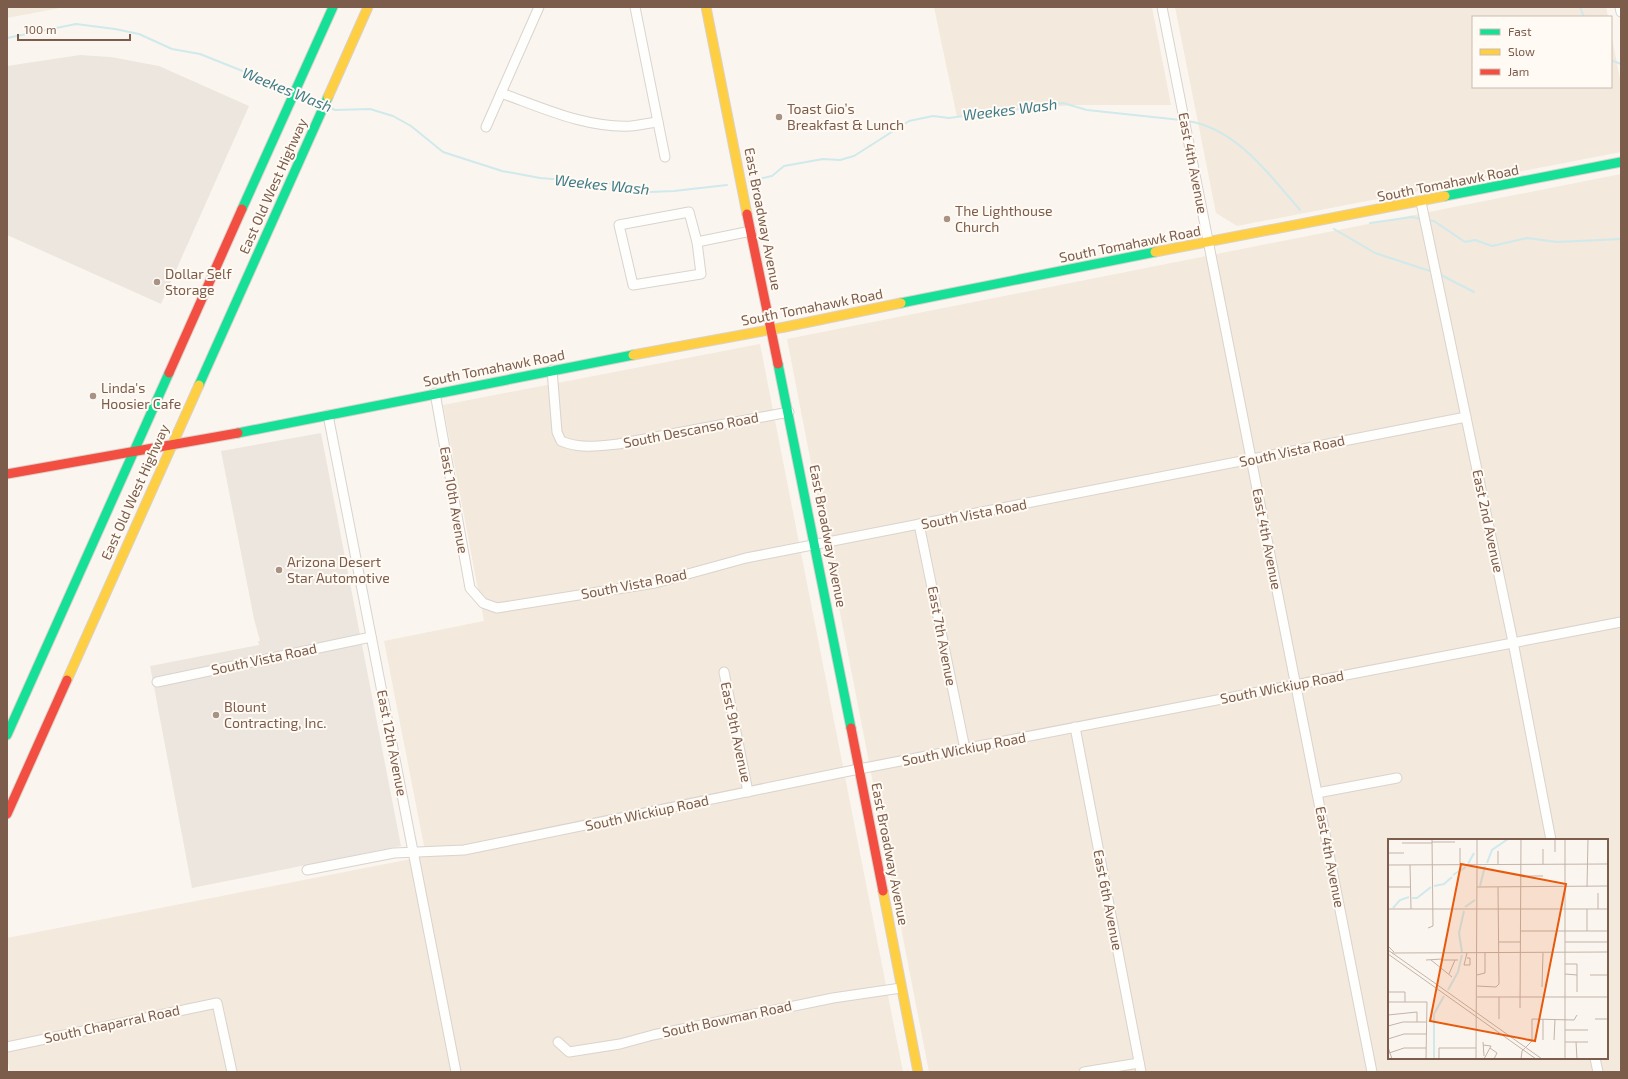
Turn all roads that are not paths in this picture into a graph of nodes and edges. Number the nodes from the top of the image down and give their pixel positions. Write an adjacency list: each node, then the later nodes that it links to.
1 (333, 7): 25 (main road, East Old West Highway)
2 (368, 7): 24 (main road, East Old West Highway)
3 (539, 7): 9 (street)
4 (634, 7): 10 (street)
5 (706, 7): 15 (main road, East Broadway Avenue)
6 (1162, 7): 17 (street, East 4th Avenue)
7 (1620, 7): 8 (street)
8 (1621, 12)
9 (501, 94): 10 (street); 11 (street)
10 (658, 122): 12 (street)
11 (486, 127)
12 (665, 158)
13 (1621, 162): 14 (main road, South Tomahawk Road)
14 (1422, 202): 17 (main road, South Tomahawk Road); 23 (street, East 2nd Avenue)
15 (751, 231): 16 (street); 18 (main road, East Broadway Avenue)
16 (697, 242): 16 (street)
17 (1209, 242): 18 (main road, South Tomahawk Road); 26 (street, East 4th Avenue)
18 (770, 330): 19 (main road, South Tomahawk Road); 21 (main road, East Broadway Avenue)
19 (552, 370): 20 (main road, South Tomahawk Road); 21 (street, South Descanso Road)
20 (435, 393): 22 (main road, South Tomahawk Road); 30 (street, East 10th Avenue)
21 (789, 412): 29 (main road, East Broadway Avenue)
22 (328, 415): 24 (main road, South Tomahawk Road); 32 (street, East 12th Avenue)
23 (1466, 417): 26 (street, South Vista Road); 33 (street, East 2nd Avenue)
24 (171, 446): 25 (main road, South Tomahawk Road); 44 (main road, East Old West Highway)
25 (133, 453): 27 (main road, South Tomahawk Road); 38 (main road, East Old West Highway)
26 (1252, 459): 28 (street, South Vista Road); 36 (street, East 4th Avenue)
27 (7, 474)
28 (920, 524): 29 (street, South Vista Road); 39 (street, East 7th Avenue)
29 (815, 544): 30 (street, South Vista Road); 40 (main road, East Broadway Avenue)
30 (483, 603)
31 (1620, 624): 33 (street, South Wickiup Road)
32 (371, 637): 35 (street, South Vista Road); 46 (street, East 12th Avenue)
33 (1513, 642): 36 (street, South Wickiup Road); 45 (street, East 2nd Avenue)
34 (724, 672): 42 (street, East 9th Avenue)
35 (157, 682)
36 (1296, 685): 37 (street, South Wickiup Road); 43 (street, East 4th Avenue)
37 (1075, 727): 39 (street, South Wickiup Road); 52 (street, East 6th Avenue)
38 (7, 735)
39 (965, 749): 40 (street, South Wickiup Road)
40 (859, 769): 42 (street, South Wickiup Road); 48 (main road, East Broadway Avenue)
41 (1397, 778): 43 (street)
42 (748, 792): 46 (street, South Wickiup Road)
43 (1317, 793): 57 (street, East 4th Avenue)
44 (7, 814)
45 (1551, 839)
46 (413, 852): 47 (street, South Wickiup Road); 54 (street, East 12th Avenue)
47 (307, 870)
48 (901, 988): 49 (street, South Bowman Road); 55 (main road, East Broadway Avenue)
49 (558, 1042)
50 (7, 1047): 53 (street, South Chaparral Road)
51 (1595, 1059): 58 (street)
52 (1140, 1068): 56 (street)
53 (232, 1072)
54 (456, 1072)
55 (918, 1072)
56 (1084, 1072)
57 (1372, 1072)
58 (1598, 1072)

